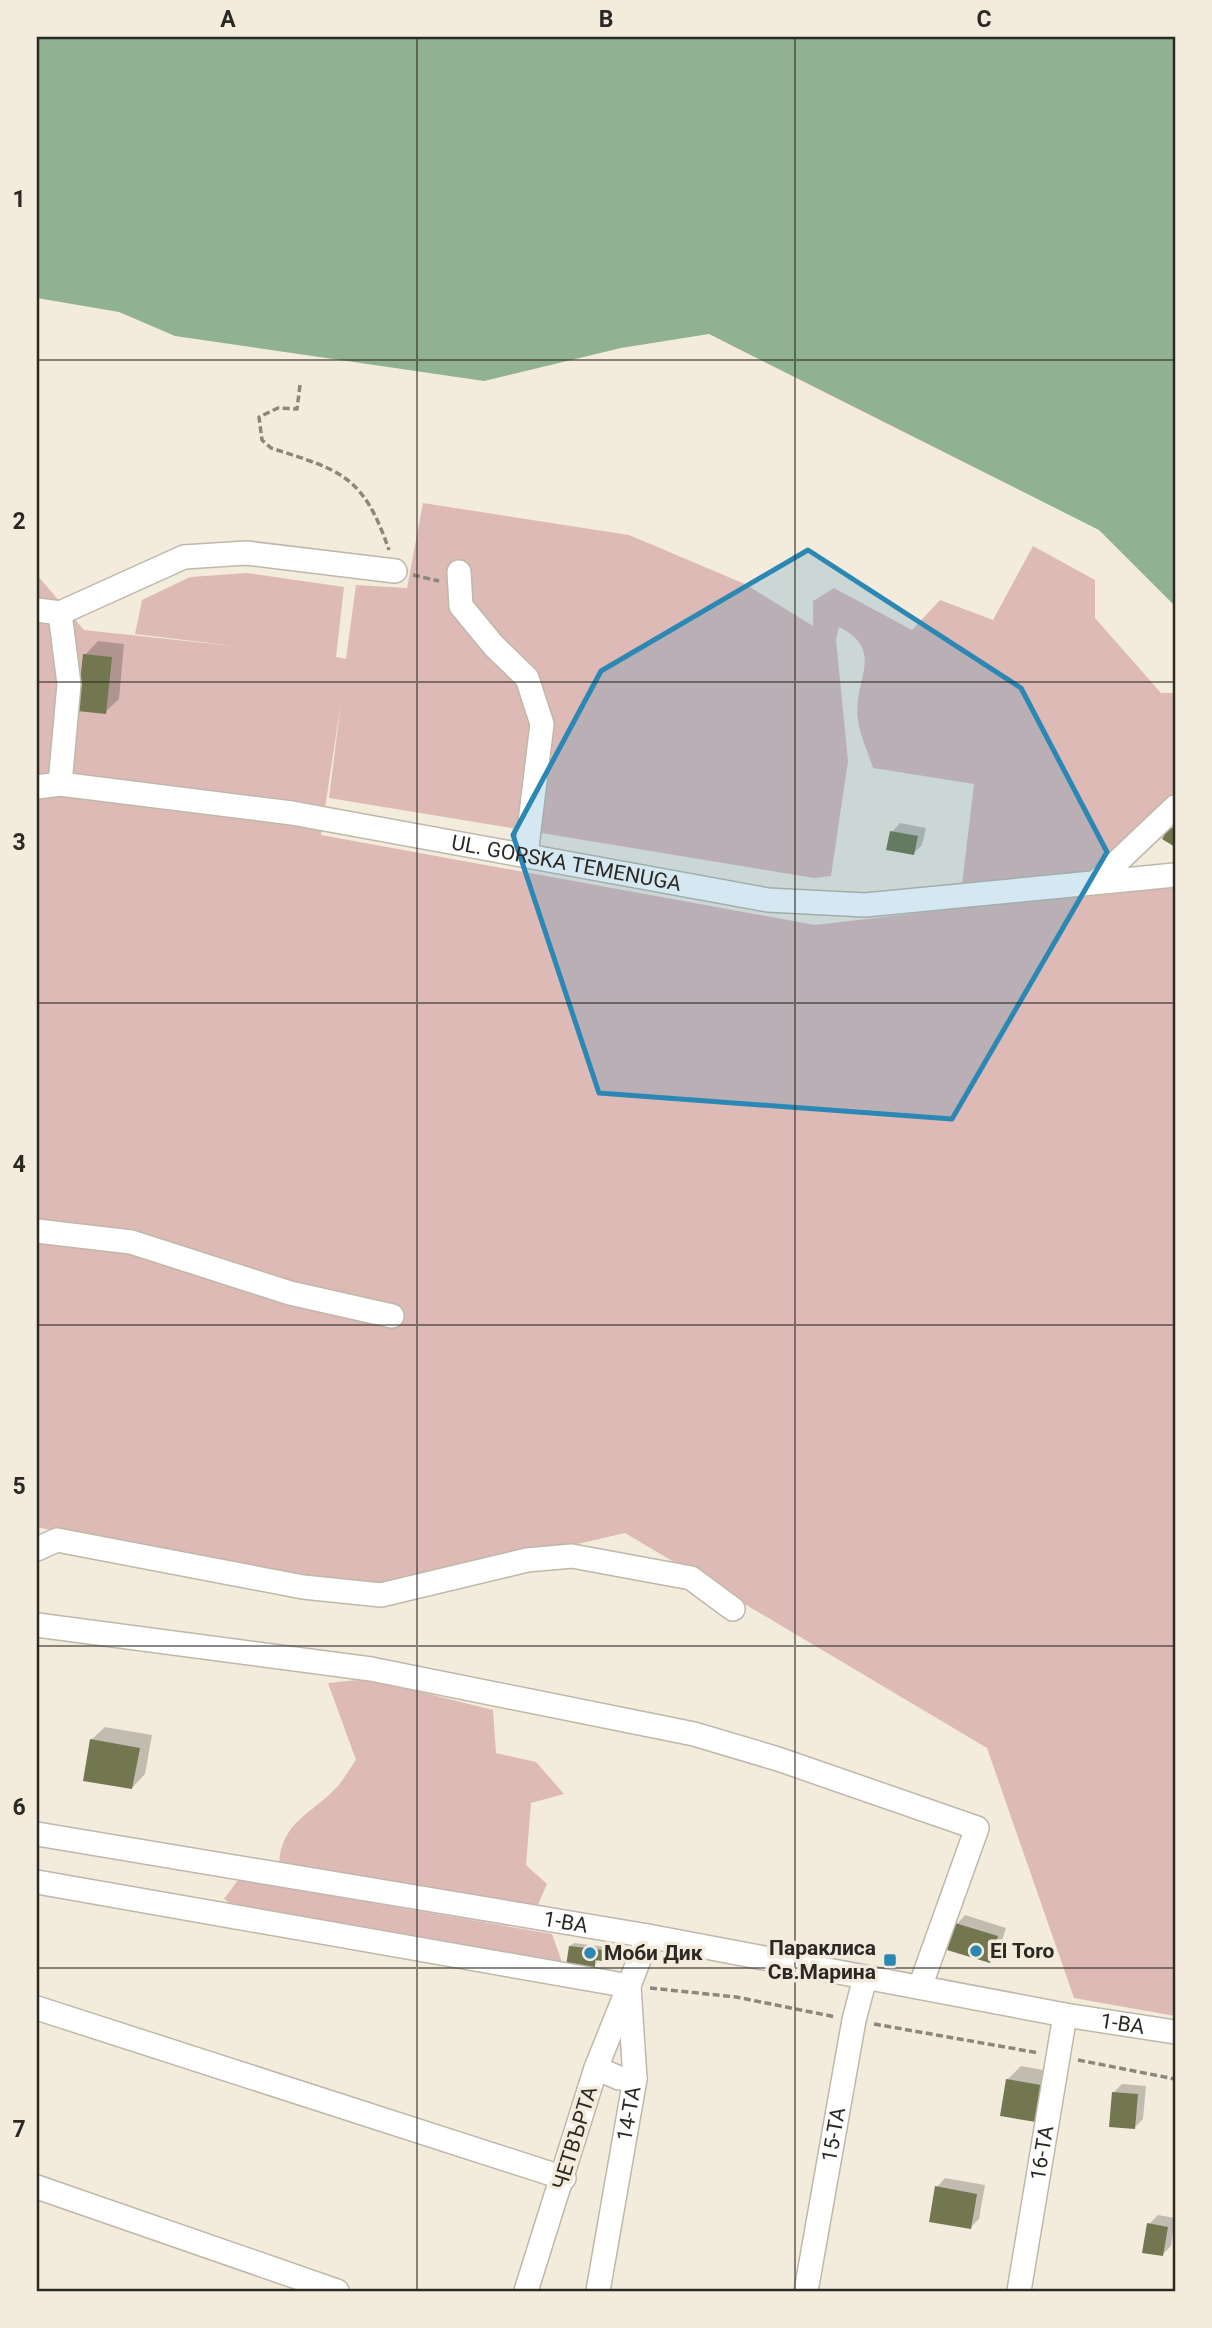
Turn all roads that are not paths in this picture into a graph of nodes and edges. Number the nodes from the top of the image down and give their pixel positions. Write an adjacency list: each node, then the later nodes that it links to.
1 (396, 571): 4 (street)
2 (459, 578): 7 (street)
3 (37, 610): 4 (street)
4 (60, 613): 5 (street)
5 (48, 786): 7 (street, UL. GORSKA TEMENUGA)
6 (1175, 807): 9 (street)
7 (526, 855): 9 (street, UL. GORSKA TEMENUGA)
8 (1175, 875): 9 (street, UL. GORSKA TEMENUGA)
9 (1097, 881)
10 (37, 1231): 11 (street)
11 (392, 1316)
12 (37, 1549): 13 (street)
13 (733, 1609)
14 (37, 1625): 20 (street)
15 (37, 1834): 17 (street, 1-ВА)
16 (37, 1882): 19 (street)
17 (648, 1936): 18 (street, 1-ВА); 19 (street, 14-ТА)
18 (864, 1979): 20 (street, 1-ВА); 31 (street, 15-ТА)
19 (629, 1986): 24 (street, ЧЕТВЪРТА); 25 (street, 14-ТА)
20 (920, 1987): 22 (street, 1-ВА)
21 (37, 2008): 26 (street)
22 (1065, 2015): 23 (street, 1-ВА); 32 (street, 16-ТА)
23 (1175, 2032)
24 (596, 2068): 25 (street); 26 (street, ЧЕТВЪРТА)
25 (635, 2079): 30 (street, 14-ТА)
26 (564, 2178): 29 (street, ЧЕТВЪРТА)
27 (37, 2187): 28 (street)
28 (337, 2291)
29 (526, 2291)
30 (598, 2291)
31 (806, 2291)
32 (1019, 2291)

